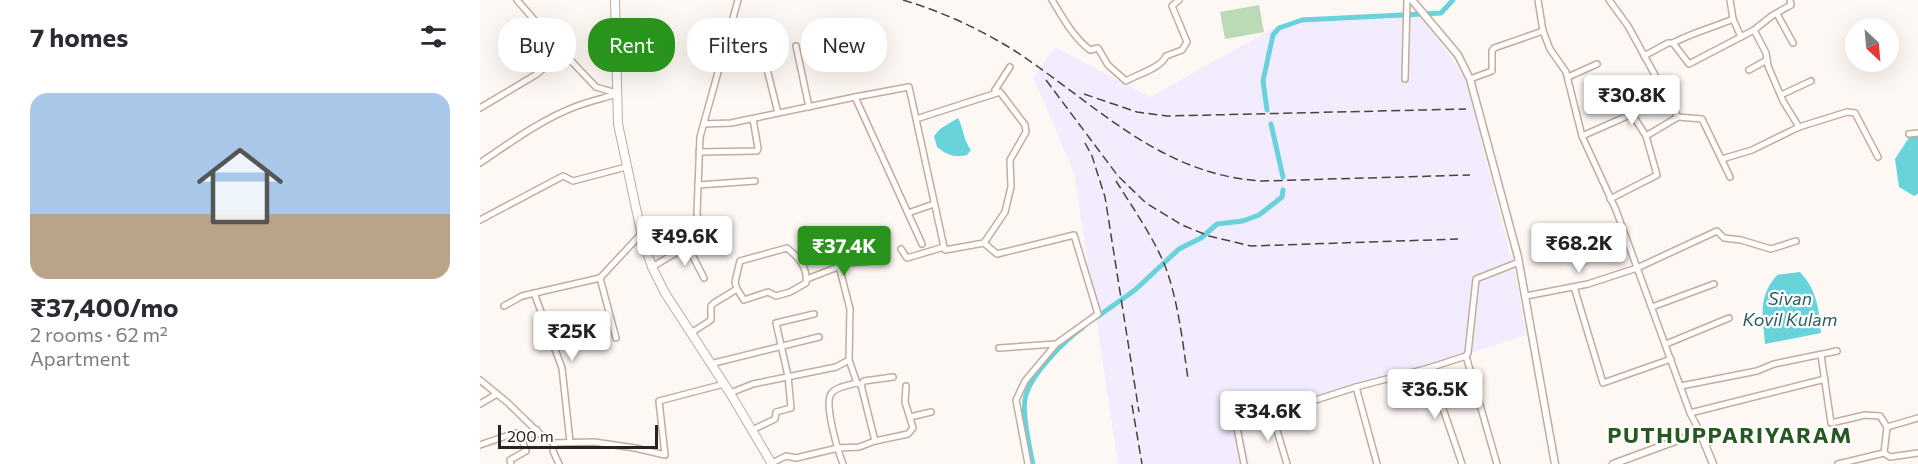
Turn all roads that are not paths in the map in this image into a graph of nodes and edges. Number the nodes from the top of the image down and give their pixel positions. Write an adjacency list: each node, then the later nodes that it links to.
1 (517, 0): 13 (street)
2 (615, 0): 35 (main road)
3 (738, 0): 46 (street)
4 (1052, 0): 5 (street)
5 (1179, 0)
6 (1407, 0): 30 (street)
7 (1412, 0): 31 (street)
8 (1538, 0): 16 (street)
9 (1609, 0): 21 (street)
10 (1730, 0): 14 (street)
11 (1790, 0): 12 (street)
12 (1777, 14): 15 (street); 19 (street)
13 (533, 18)
14 (1733, 19): 17 (street); 18 (street)
15 (1754, 30): 17 (street); 22 (street)
16 (1543, 31): 29 (street); 31 (street)
17 (1742, 37): 18 (street)
18 (1673, 43): 21 (street)
19 (1793, 43)
20 (796, 46): 39 (street)
21 (1644, 56): 37 (street)
22 (1767, 60): 26 (street); 36 (street)
23 (1597, 64): 29 (street)
24 (576, 66): 35 (street)
25 (1010, 67): 34 (street)
26 (1749, 70)
27 (539, 72): 40 (street)
28 (768, 72): 41 (street)
29 (1568, 77): 50 (street)
30 (1405, 79)
31 (1470, 79): 72 (street)
32 (1811, 81): 36 (street)
33 (1613, 85): 42 (street)
34 (998, 92): 45 (street); 66 (street)
35 (617, 94): 55 (street); 56 (main road)
36 (1781, 95): 47 (street)
37 (1666, 96): 42 (street); 43 (street)
38 (855, 97): 39 (street); 45 (street); 62 (street)
39 (809, 107): 41 (street)
40 (480, 108)
41 (778, 113): 44 (street)
42 (1632, 114): 50 (street); 51 (street)
43 (1678, 117): 51 (street); 54 (street)
44 (753, 119): 46 (street); 52 (street)
45 (916, 119): 61 (street)
46 (704, 124): 52 (street)
47 (1799, 127): 53 (street); 54 (street)
48 (1918, 133): 49 (street)
49 (1909, 134)
50 (1582, 136): 60 (street)
51 (1646, 136): 60 (street)
52 (699, 152): 59 (street)
53 (1878, 158)
54 (1722, 159): 57 (street)
55 (480, 162)
56 (626, 167): 63 (street); 64 (main road)
57 (1730, 177)
58 (755, 181): 59 (street)
59 (698, 185): 68 (street)
60 (1610, 199): 75 (street)
61 (934, 204): 62 (street); 69 (street)
62 (908, 213): 67 (street)
63 (480, 220)
64 (641, 234): 74 (main road); 76 (street)
65 (1796, 241): 75 (street)
66 (984, 243): 69 (street); 91 (street)
67 (922, 244)
68 (687, 245): 74 (street); 77 (street)
69 (944, 247): 70 (street)
70 (901, 249)
71 (875, 261): 73 (street)
72 (1519, 262): 83 (street); 97 (street)
73 (839, 266): 78 (street); 99 (street)
74 (652, 267): 88 (main road)
75 (1637, 268): 80 (street); 85 (street)
76 (600, 278): 82 (street); 90 (street)
77 (704, 278)
78 (807, 279): 81 (street); 81 (street)
79 (1714, 284): 85 (street)
80 (1574, 287): 83 (street); 98 (street)
81 (737, 289): 88 (street)
82 (534, 293): 84 (street); 125 (street)
83 (1526, 296): 143 (street)
84 (504, 306)
85 (1652, 307): 92 (street)
86 (814, 314): 93 (street)
87 (1729, 318): 92 (street)
88 (691, 333): 100 (main road)
89 (819, 337): 93 (street)
90 (616, 338)
91 (1056, 344): 94 (street); 137 (street)
92 (1666, 344): 98 (street)
93 (782, 346): 100 (street); 102 (street)
94 (999, 348)
95 (1837, 351): 96 (street)
96 (1821, 355): 104 (street); 109 (street)
97 (1466, 356): 101 (street); 142 (street)
98 (1671, 359): 109 (street)
99 (849, 360): 102 (street); 107 (street)
100 (710, 364): 106 (main road)
101 (1429, 368): 110 (street); 141 (street)
102 (788, 376): 112 (street); 121 (street)
103 (893, 377): 107 (street)
104 (1825, 379): 115 (street); 119 (street)
105 (480, 380): 111 (street)
106 (724, 384): 112 (main road); 131 (street)
107 (859, 384): 124 (street); 128 (street)
108 (906, 386): 117 (street)
109 (1681, 386): 115 (street)
110 (1356, 387): 116 (street); 140 (street)
111 (497, 393): 113 (street); 120 (street)
112 (730, 393): 121 (main road)
113 (480, 404)
114 (931, 412): 117 (street)
115 (1690, 413): 122 (street)
116 (1272, 414): 138 (street); 139 (street)
117 (909, 417): 124 (street)
118 (1918, 418): 119 (street)
119 (1887, 427): 129 (street)
120 (537, 430): 123 (street); 126 (street)
121 (752, 430): 132 (main road)
122 (1700, 432): 144 (street); 145 (street)
123 (522, 440): 127 (street); 133 (street)
124 (875, 441): 128 (street)
125 (570, 442): 126 (street); 131 (street)
126 (554, 443): 134 (street)
127 (480, 446)
128 (838, 448): 132 (street); 136 (street)
129 (1884, 453): 130 (street); 146 (street)
130 (1918, 453)
131 (665, 455): 135 (street)
132 (772, 463)
133 (511, 464)
134 (559, 464)
135 (665, 464)
136 (843, 464)
137 (1028, 464)
138 (1244, 464)
139 (1287, 464)
140 (1377, 464)
141 (1462, 464)
142 (1497, 464)
143 (1555, 464)
144 (1613, 464)
145 (1713, 464)
146 (1838, 464)

